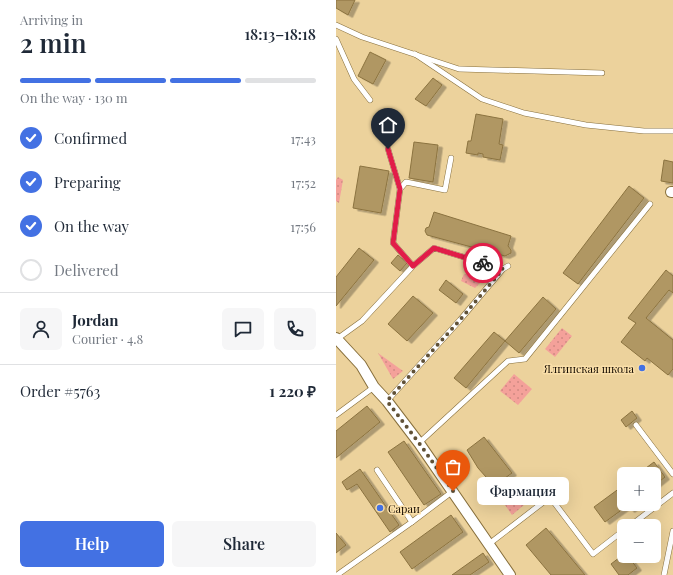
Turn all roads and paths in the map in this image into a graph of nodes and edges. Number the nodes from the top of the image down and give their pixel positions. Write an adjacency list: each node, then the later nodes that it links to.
1 (336, 25): 3 (lane)
2 (336, 39): 5 (lane)
3 (415, 54): 4 (lane); 6 (lane)
4 (602, 73)
5 (370, 100)
6 (673, 131)
7 (388, 149): 9 (lane)
8 (451, 158): 9 (lane)
9 (400, 189): 11 (lane)
10 (650, 204): 17 (lane)
11 (413, 266): 12 (lane); 14 (lane)
12 (336, 338): 13 (street)
13 (374, 387): 14 (street); 15 (lane)
14 (387, 401): 17 (street)
15 (336, 416)
16 (636, 425): 19 (lane)
17 (419, 443): 20 (street)
18 (377, 470): 23 (lane)
19 (673, 474)
20 (453, 491): 23 (lane); 26 (street)
21 (673, 493): 22 (lane)
22 (639, 519)
23 (412, 522): 27 (lane)
24 (673, 531): 29 (lane)
25 (617, 535): 26 (lane)
26 (489, 544): 28 (street)
27 (337, 575)
28 (510, 575)
29 (664, 575)

